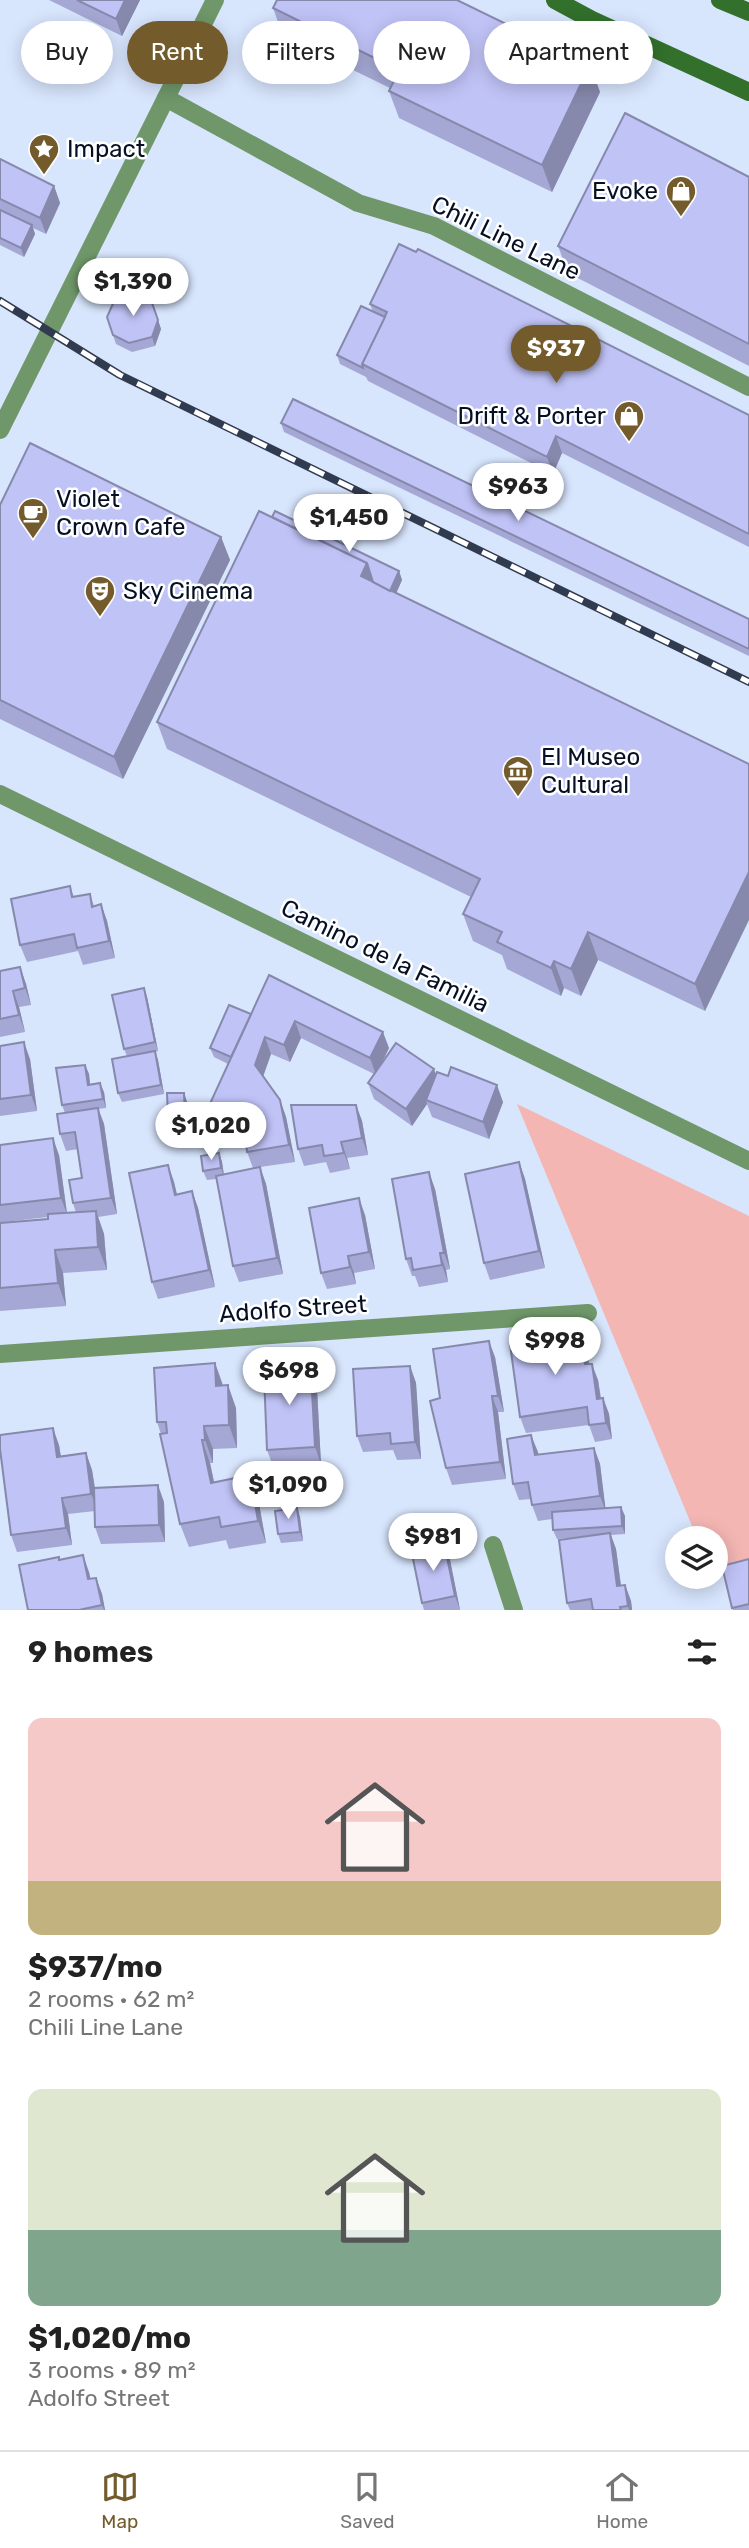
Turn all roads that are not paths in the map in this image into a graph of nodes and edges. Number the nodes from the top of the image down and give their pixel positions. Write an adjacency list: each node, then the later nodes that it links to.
1 (215, 0): 6 (street)
2 (555, 0): 5 (main road)
3 (720, 0): 4 (main road)
4 (749, 12)
5 (749, 92)
6 (166, 98): 7 (street, Chili Line Lane); 8 (street)
7 (749, 387)
8 (6, 406): 9 (street)
9 (0, 429)
10 (0, 794): 11 (street, Camino de la Familia)
11 (749, 1161)
12 (589, 1313): 13 (street, Adolfo Street)
13 (0, 1354)
14 (493, 1545): 15 (street)
15 (514, 1610)

